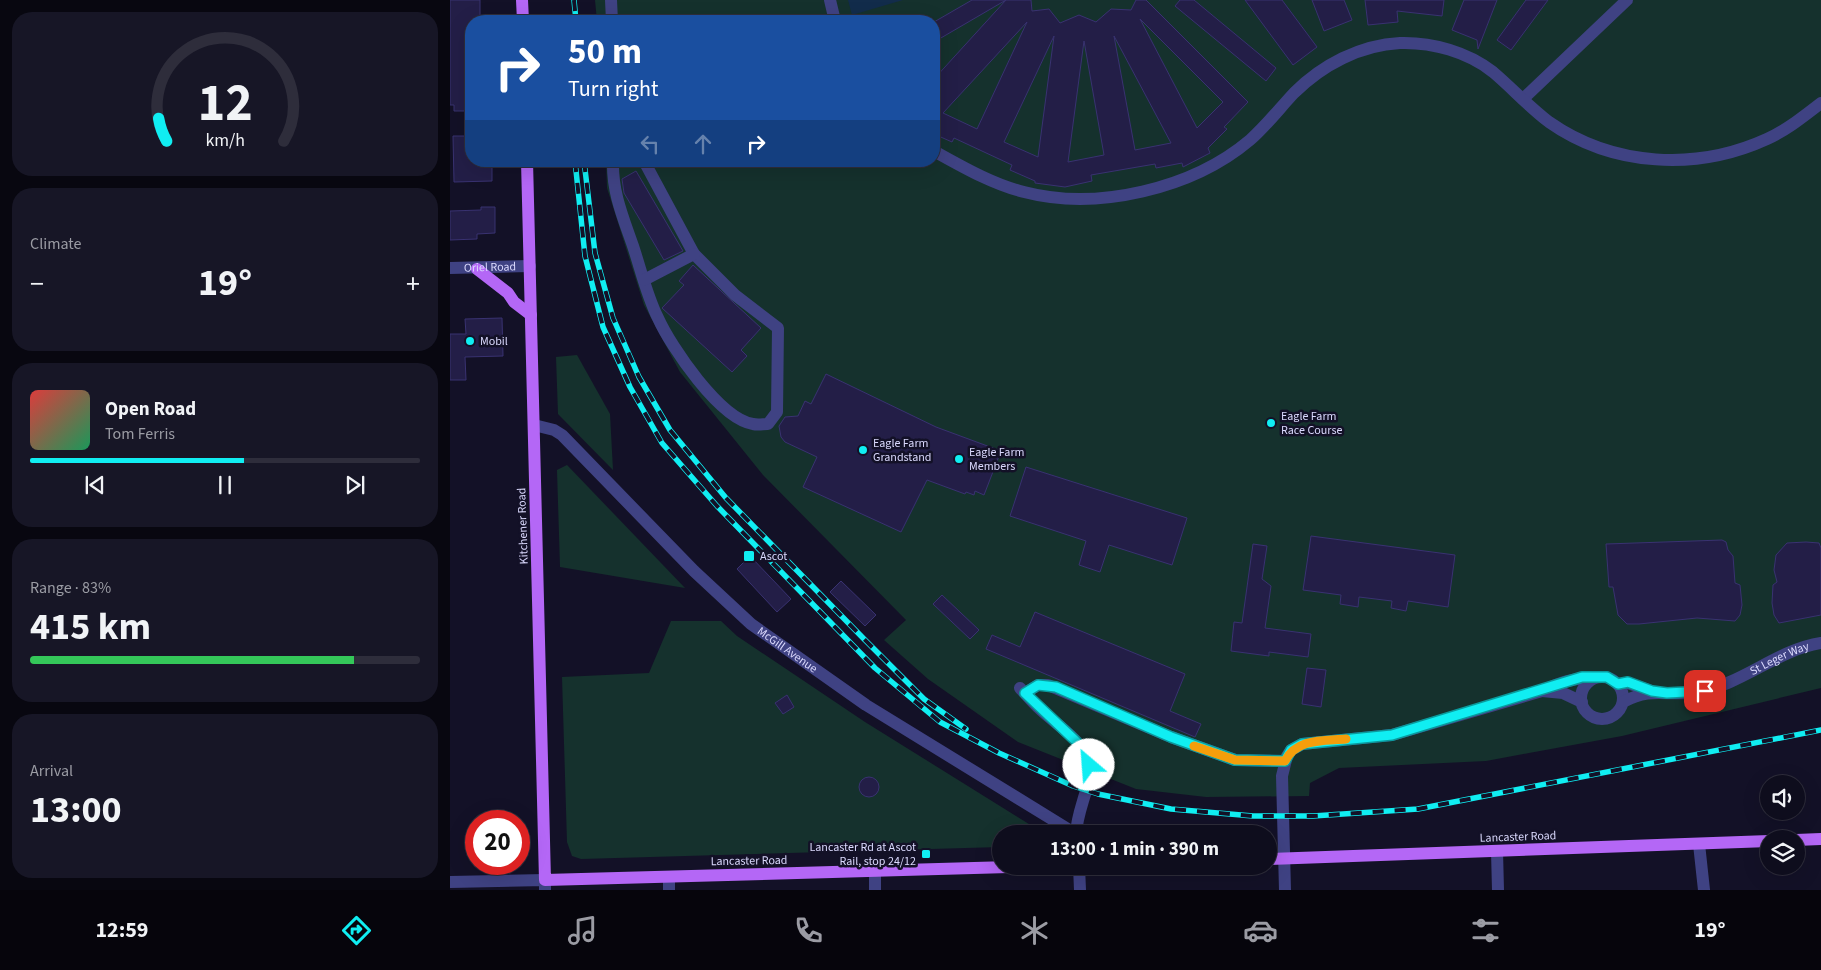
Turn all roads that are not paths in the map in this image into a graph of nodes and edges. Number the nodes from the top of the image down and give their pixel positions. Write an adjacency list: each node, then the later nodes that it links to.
1 (522, 0): 5 (main road)
2 (611, 0): 6 (street)
3 (830, 0): 7 (street)
4 (1627, 0): 8 (street)
5 (523, 15)
6 (612, 15)
7 (834, 15)
8 (1524, 99): 9 (street); 10 (street)
9 (1821, 103)
10 (940, 154)
11 (527, 167): 15 (main road, Kitchener Road)
12 (614, 167): 18 (street)
13 (647, 167): 14 (street)
14 (694, 254): 18 (street); 18 (street)
15 (530, 266): 17 (street, Oriel Road); 19 (main road, Kitchener Road)
16 (450, 268): 17 (street, Oriel Road)
17 (477, 269): 19 (main road)
18 (644, 280)
19 (531, 315): 20 (main road, Kitchener Road)
20 (534, 425): 29 (street, McGill Avenue); 43 (main road, Kitchener Road)
21 (1821, 643): 25 (street, St Leger Way)
22 (1594, 678): 23 (street); 24 (street); 26 (street)
23 (1618, 684): 25 (street, St Leger Way); 27 (street)
24 (1542, 691): 26 (street); 28 (street)
25 (1652, 691): 27 (street, St Leger Way)
26 (1582, 702): 27 (street)
27 (1622, 702)
28 (1285, 761): 30 (street); 37 (street)
29 (1061, 825)
30 (1077, 825)
31 (1821, 839): 32 (main road)
32 (1805, 840)
33 (1760, 841): 34 (main road, Lancaster Road)
34 (1699, 844): 35 (main road, Lancaster Road); 49 (street)
35 (1497, 851): 37 (main road, Lancaster Road); 48 (street)
36 (1277, 859): 37 (main road, Lancaster Road)
37 (1286, 859): 47 (street)
38 (992, 868): 39 (main road, Lancaster Road)
39 (875, 871): 41 (main road, Lancaster Road); 45 (street)
40 (1079, 875): 46 (street)
41 (669, 877): 43 (main road, Lancaster Road); 44 (street)
42 (450, 882): 43 (street, Lancaster Road)
43 (545, 885)
44 (669, 890)
45 (875, 890)
46 (1080, 890)
47 (1286, 890)
48 (1498, 890)
49 (1704, 890)

